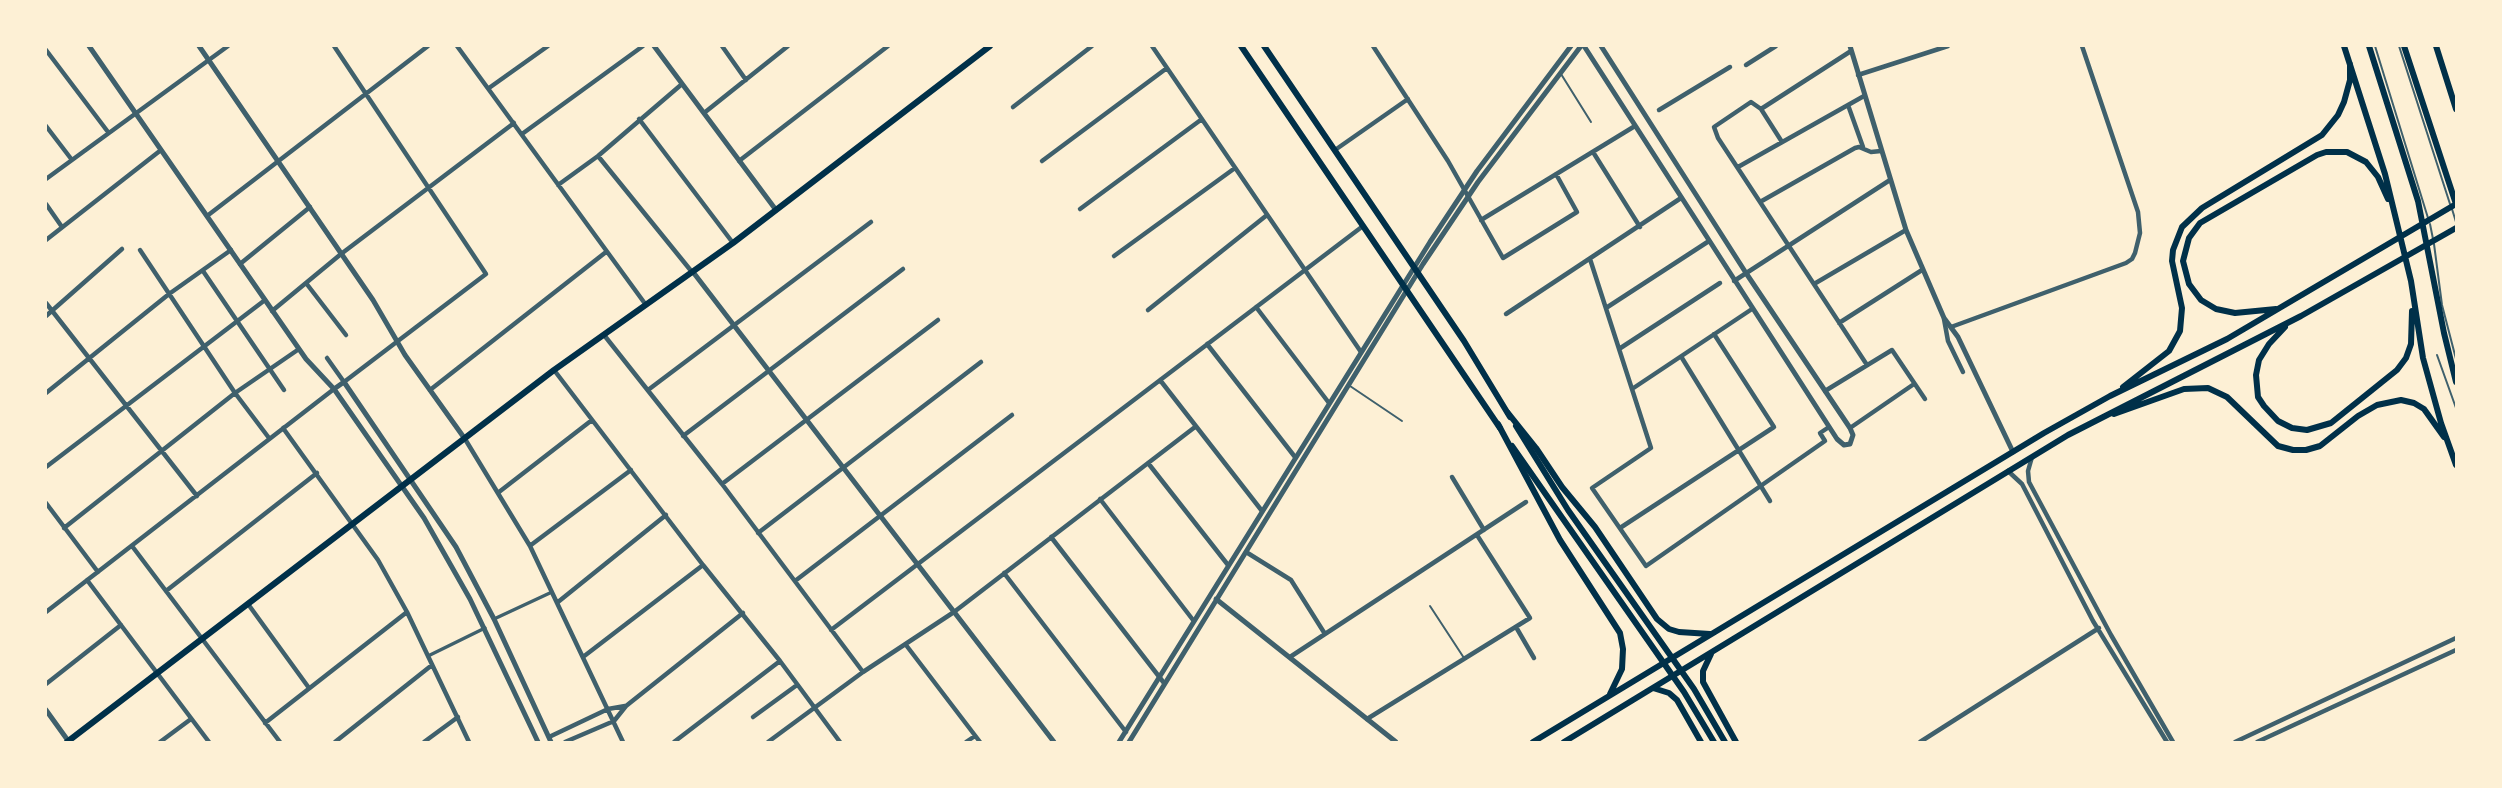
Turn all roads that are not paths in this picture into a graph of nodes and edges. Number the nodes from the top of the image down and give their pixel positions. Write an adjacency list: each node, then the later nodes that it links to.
1 (89, 46): 52 (street)
2 (199, 46): 33 (street)
3 (228, 46): 33 (street)
4 (334, 46): 43 (street)
5 (428, 46): 30 (street)
6 (457, 46): 42 (street)
7 (548, 46): 42 (street)
8 (643, 46): 60 (street)
9 (654, 46): 41 (street)
10 (722, 46): 40 (street)
11 (788, 46): 40 (street)
12 (888, 46): 70 (street)
13 (990, 46): 86 (main road)
14 (1092, 46): 47 (street)
15 (1152, 46): 37 (street)
16 (1241, 46): 93 (main road)
17 (1264, 46): 64 (main road)
18 (1373, 46): 45 (street)
19 (1571, 46): 79 (street)
20 (1583, 46): 38 (street); 58 (street)
21 (1601, 46): 116 (street)
22 (1776, 46): 35 (street)
23 (1948, 46): 39 (street)
24 (2082, 46): 142 (street)
25 (2344, 46): 34 (main road)
26 (2369, 46): 166 (main road)
27 (2375, 46): 156 (lane)
28 (2402, 46): 83 (main road); 92 (lane)
29 (2436, 46): 48 (main road)
30 (421, 48): 43 (street)
31 (1851, 48): 39 (street); 49 (street)
32 (46, 50): 59 (street)
33 (209, 61): 52 (street); 69 (street)
34 (2350, 64): 89 (main road); 177 (main road)
35 (1746, 65)
36 (1730, 67): 50 (street)
37 (1167, 68): 54 (street); 71 (street)
38 (1561, 73): 55 (lane); 79 (street)
39 (1857, 76): 44 (street)
40 (746, 79): 51 (street)
41 (682, 84): 51 (street); 53 (street)
42 (489, 88): 56 (street)
43 (366, 94): 69 (street); 78 (street)
44 (1864, 96): 46 (street); 65 (street)
45 (1408, 99): 64 (street); 79 (street)
46 (1849, 104): 61 (street); 62 (street)
47 (1013, 107)
48 (2456, 108)
49 (1761, 109): 61 (street); 72 (street)
50 (1658, 110)
51 (704, 113): 70 (street)
52 (136, 114): 59 (street); 63 (street)
53 (639, 119): 67 (street); 100 (street)
54 (1202, 119): 73 (street); 85 (street)
55 (1591, 122)
56 (514, 123): 60 (street); 78 (street)
57 (46, 126): 68 (street)
58 (1635, 126): 66 (street); 80 (street)
59 (108, 132): 68 (street)
60 (522, 134): 77 (street)
61 (1782, 142): 72 (street)
62 (1863, 148): 65 (street); 81 (street)
63 (161, 150): 88 (street); 94 (street)
64 (1335, 150): 112 (main road)
65 (1881, 151): 76 (street)
66 (1593, 152): 74 (street); 95 (street)
67 (598, 156): 77 (street); 115 (street)
68 (72, 160): 75 (street)
69 (277, 160): 84 (street); 88 (street)
70 (739, 161): 86 (street)
71 (1042, 161)
72 (1738, 167): 81 (street)
73 (1235, 168): 87 (street); 107 (street)
74 (1556, 174): 90 (street); 90 (street)
75 (46, 179)
76 (1890, 180): 97 (street); 101 (street)
77 (557, 185): 105 (street)
78 (428, 188): 106 (street); 146 (street)
79 (1466, 193): 90 (street); 112 (street)
80 (1681, 198): 95 (street); 99 (street)
81 (1760, 202): 101 (street)
82 (46, 204): 94 (street)
83 (2456, 204): 129 (main road)
84 (310, 208): 106 (street); 109 (street)
85 (1080, 209)
86 (776, 210): 100 (main road)
87 (1267, 215): 111 (street); 131 (street)
88 (207, 216): 104 (street)
89 (2396, 217): 118 (main road); 129 (main road)
90 (1482, 220)
91 (871, 222): 141 (street)
92 (2456, 222)
93 (1363, 225): 111 (street); 122 (main road)
94 (62, 227): 98 (street)
95 (1640, 227): 108 (street)
96 (2456, 228): 138 (main road)
97 (1906, 230): 114 (street); 121 (street)
98 (46, 240)
99 (1709, 241): 117 (street); 128 (street)
100 (733, 243): 115 (main road)
101 (1789, 246): 116 (street); 121 (street)
102 (122, 249): 132 (street)
103 (140, 250): 123 (street)
104 (230, 250): 109 (street); 113 (street)
105 (606, 252): 126 (street); 172 (street)
106 (341, 254): 120 (street); 146 (street)
107 (1114, 257)
108 (1590, 259): 128 (street); 134 (street)
109 (240, 264): 124 (street)
110 (903, 269): 161 (street)
111 (1305, 270): 127 (street); 151 (street)
112 (1416, 270): 122 (street); 182 (main road)
113 (203, 271): 123 (street); 139 (street)
114 (1922, 271): 136 (street); 140 (street)
115 (693, 272): 126 (main road); 141 (street)
116 (1746, 273): 117 (street); 174 (street)
117 (1734, 281): 130 (street)
118 (2410, 281): 138 (main road); 196 (main road)
119 (1720, 282): 150 (street)
120 (306, 283): 133 (street); 144 (street)
121 (1814, 284): 140 (street)
122 (1405, 288): 151 (street); 168 (street); 188 (main road)
123 (169, 294): 148 (street); 153 (street)
124 (265, 300): 133 (street); 139 (street)
125 (46, 303): 132 (street)
126 (647, 306): 145 (main road)
127 (1256, 307): 147 (street); 179 (street)
128 (1606, 308): 150 (street)
129 (2278, 308): 177 (main road)
130 (1752, 309): 143 (street); 190 (street)
131 (1148, 310)
132 (52, 311): 135 (street); 153 (street)
133 (272, 311): 149 (street)
134 (1506, 314)
135 (46, 317)
136 (1944, 318): 142 (street); 162 (street)
137 (938, 320): 184 (street)
138 (2292, 320): 187 (main road)
139 (236, 321): 148 (street); 159 (street)
140 (1839, 323): 158 (street)
141 (733, 324): 161 (street); 173 (street)
142 (1951, 327): 199 (street)
143 (1714, 334): 155 (street); 198 (street)
144 (346, 335)
145 (604, 335): 160 (main road); 173 (street)
146 (396, 342): 164 (street); 172 (street)
147 (1207, 344): 163 (street); 201 (street)
148 (204, 346): 176 (street); 180 (street)
149 (299, 349): 159 (street); 169 (street)
150 (1619, 349): 170 (street)
151 (1361, 352): 165 (street)
152 (2437, 355): 181 (lane)
153 (89, 358): 175 (street); 180 (street)
154 (327, 358): 164 (street)
155 (1682, 358): 170 (street); 198 (street)
156 (2456, 359)
157 (981, 362): 205 (street)
158 (1867, 365): 167 (street); 174 (street)
159 (269, 369): 171 (street); 176 (street)
160 (554, 370): 185 (street); 195 (main road)
161 (769, 371): 184 (street); 193 (street)
162 (1963, 372)
163 (1160, 380): 189 (street); 237 (street)
164 (344, 382): 169 (street); 210 (street)
165 (1342, 382): 168 (street); 179 (street)
166 (2456, 382)
167 (1914, 384): 178 (street); 192 (street)
168 (1349, 386): 186 (lane); 234 (street)
169 (334, 389): 191 (street); 212 (street)
170 (1632, 389): 227 (street)
171 (284, 390)
172 (429, 390): 195 (street)
173 (648, 390): 193 (street)
174 (1825, 391): 192 (street)
175 (46, 393)
176 (235, 393): 194 (street); 197 (street)
177 (2110, 396): 199 (main road)
178 (1925, 399)
179 (1329, 403): 201 (street)
180 (127, 405): 197 (street); 204 (street)
181 (2456, 408)
182 (1508, 413): 262 (main road); 320 (main road)
183 (1012, 415): 223 (street)
184 (806, 419): 205 (street); 211 (street)
185 (592, 420): 206 (street); 214 (street)
186 (1402, 421)
187 (2093, 421): 196 (main road); 200 (main road)
188 (1498, 424): 283 (main road); 319 (main road)
189 (1195, 427): 202 (street); 220 (street)
190 (1829, 427): 192 (street); 213 (street)
191 (283, 428): 194 (street); 208 (street)
192 (1850, 428)
193 (683, 436): 211 (street)
194 (269, 438): 215 (street)
195 (465, 439): 210 (main road); 214 (street)
196 (2450, 448): 203 (main road)
197 (162, 450): 215 (street); 226 (street)
198 (1738, 450): 213 (street); 227 (street)
199 (2013, 452): 262 (main road)
200 (2032, 456): 207 (main road); 255 (street)
201 (1295, 457): 220 (street)
202 (1148, 463): 216 (street); 238 (street)
203 (2456, 464)
204 (46, 467)
205 (843, 468): 223 (street); 229 (street)
206 (631, 470): 222 (street); 232 (street)
207 (2008, 471): 259 (street); 267 (main road)
208 (317, 473): 225 (street); 243 (street)
209 (1452, 477): 228 (street)
210 (411, 479): 212 (main road); 253 (street)
211 (722, 484): 229 (street)
212 (402, 486): 225 (main road); 258 (street)
213 (1761, 486): 217 (street); 227 (street)
214 (499, 492): 232 (street)
215 (197, 496): 233 (street)
216 (1100, 499): 231 (street); 254 (street)
217 (1770, 500)
218 (1527, 502): 228 (street)
219 (46, 503): 221 (street)
220 (1262, 511): 235 (street)
221 (52, 512): 224 (street); 226 (street)
222 (666, 516): 236 (street); 246 (street)
223 (881, 517): 237 (street); 242 (street)
224 (46, 518)
225 (352, 524): 247 (main road); 250 (street)
226 (64, 528): 239 (street)
227 (1620, 528)
228 (1484, 530): 230 (street)
229 (758, 533): 242 (street)
230 (1477, 535): 257 (street); 261 (street)
231 (1051, 537): 240 (street); 277 (street)
232 (530, 546): 244 (street)
233 (132, 547): 239 (street); 243 (street)
234 (1246, 552): 245 (street); 261 (street)
235 (1234, 555): 238 (street); 245 (street)
236 (703, 565): 252 (street); 269 (street)
237 (917, 565): 251 (street); 260 (street)
238 (1228, 565): 254 (street)
239 (99, 572): 241 (street)
240 (1004, 573): 251 (street); 294 (street)
241 (87, 580): 249 (street); 256 (street)
242 (796, 581): 260 (street)
243 (166, 591): 263 (street)
244 (552, 592): 246 (street); 253 (street)
245 (1216, 599): 270 (street); 278 (street)
246 (558, 602): 269 (street)
247 (248, 604): 263 (main road); 281 (street)
248 (1430, 606): 272 (lane)
249 (46, 612)
250 (407, 612): 268 (street); 281 (street)
251 (954, 612): 265 (street); 313 (street)
252 (743, 613): 273 (street); 284 (street)
253 (494, 619): 296 (street)
254 (1193, 620): 277 (street)
255 (2105, 624): 259 (street); 324 (street)
256 (121, 625): 276 (street); 279 (street)
257 (1516, 627): 271 (street); 272 (street)
258 (485, 628): 268 (street); 298 (street)
259 (2098, 628): 322 (street); 323 (street)
260 (831, 630): 275 (street)
261 (1325, 634): 270 (street)
262 (1712, 634): 283 (main road)
263 (202, 639): 276 (main road); 293 (street)
264 (2456, 639): 325 (street)
265 (906, 645): 275 (street); 295 (street)
266 (2456, 650): 326 (street)
267 (1711, 654): 282 (main road); 321 (main road)
268 (428, 656): 274 (street)
269 (583, 657): 286 (street)
270 (1290, 657): 291 (street)
271 (1534, 657)
272 (1464, 659): 291 (street)
273 (780, 661): 280 (street); 308 (street)
274 (432, 665): 288 (street); 303 (street)
275 (863, 672): 285 (street)
276 (158, 673): 290 (street); 297 (main road)
277 (1159, 676): 278 (street); 294 (street)
278 (1164, 683): 315 (street)
279 (46, 684)
280 (797, 685): 285 (street); 289 (street)
281 (309, 688): 293 (street)
282 (1653, 688): 317 (main road); 318 (main road)
283 (1610, 695): 299 (main road)
284 (626, 706): 286 (street); 292 (street)
285 (813, 708): 309 (street); 310 (street)
286 (608, 709): 292 (street); 296 (street)
287 (46, 710): 297 (street)
288 (458, 717): 304 (street); 305 (street)
289 (753, 717)
290 (191, 719): 300 (street); 301 (street)
291 (1367, 719): 316 (street)
292 (614, 722): 306 (street); 307 (street)
293 (265, 723): 302 (street)
294 (1126, 732): 314 (street)
295 (975, 736): 311 (street); 312 (street)
296 (550, 740): 298 (street)
297 (68, 742)
298 (537, 742)
299 (1535, 742)
300 (160, 743)
301 (209, 743)
302 (280, 743)
303 (335, 743)
304 (425, 743)
305 (468, 743)
306 (565, 743)
307 (624, 743)
308 (674, 743)
309 (768, 743)
310 (840, 743)
311 (966, 743)
312 (981, 743)
313 (1054, 743)
314 (1119, 743)
315 (1129, 743)
316 (1396, 743)
317 (1564, 743)
318 (1701, 743)
319 (1714, 743)
320 (1725, 743)
321 (1737, 743)
322 (1920, 743)
323 (2167, 743)
324 (2173, 743)
325 (2235, 743)
326 (2257, 743)

